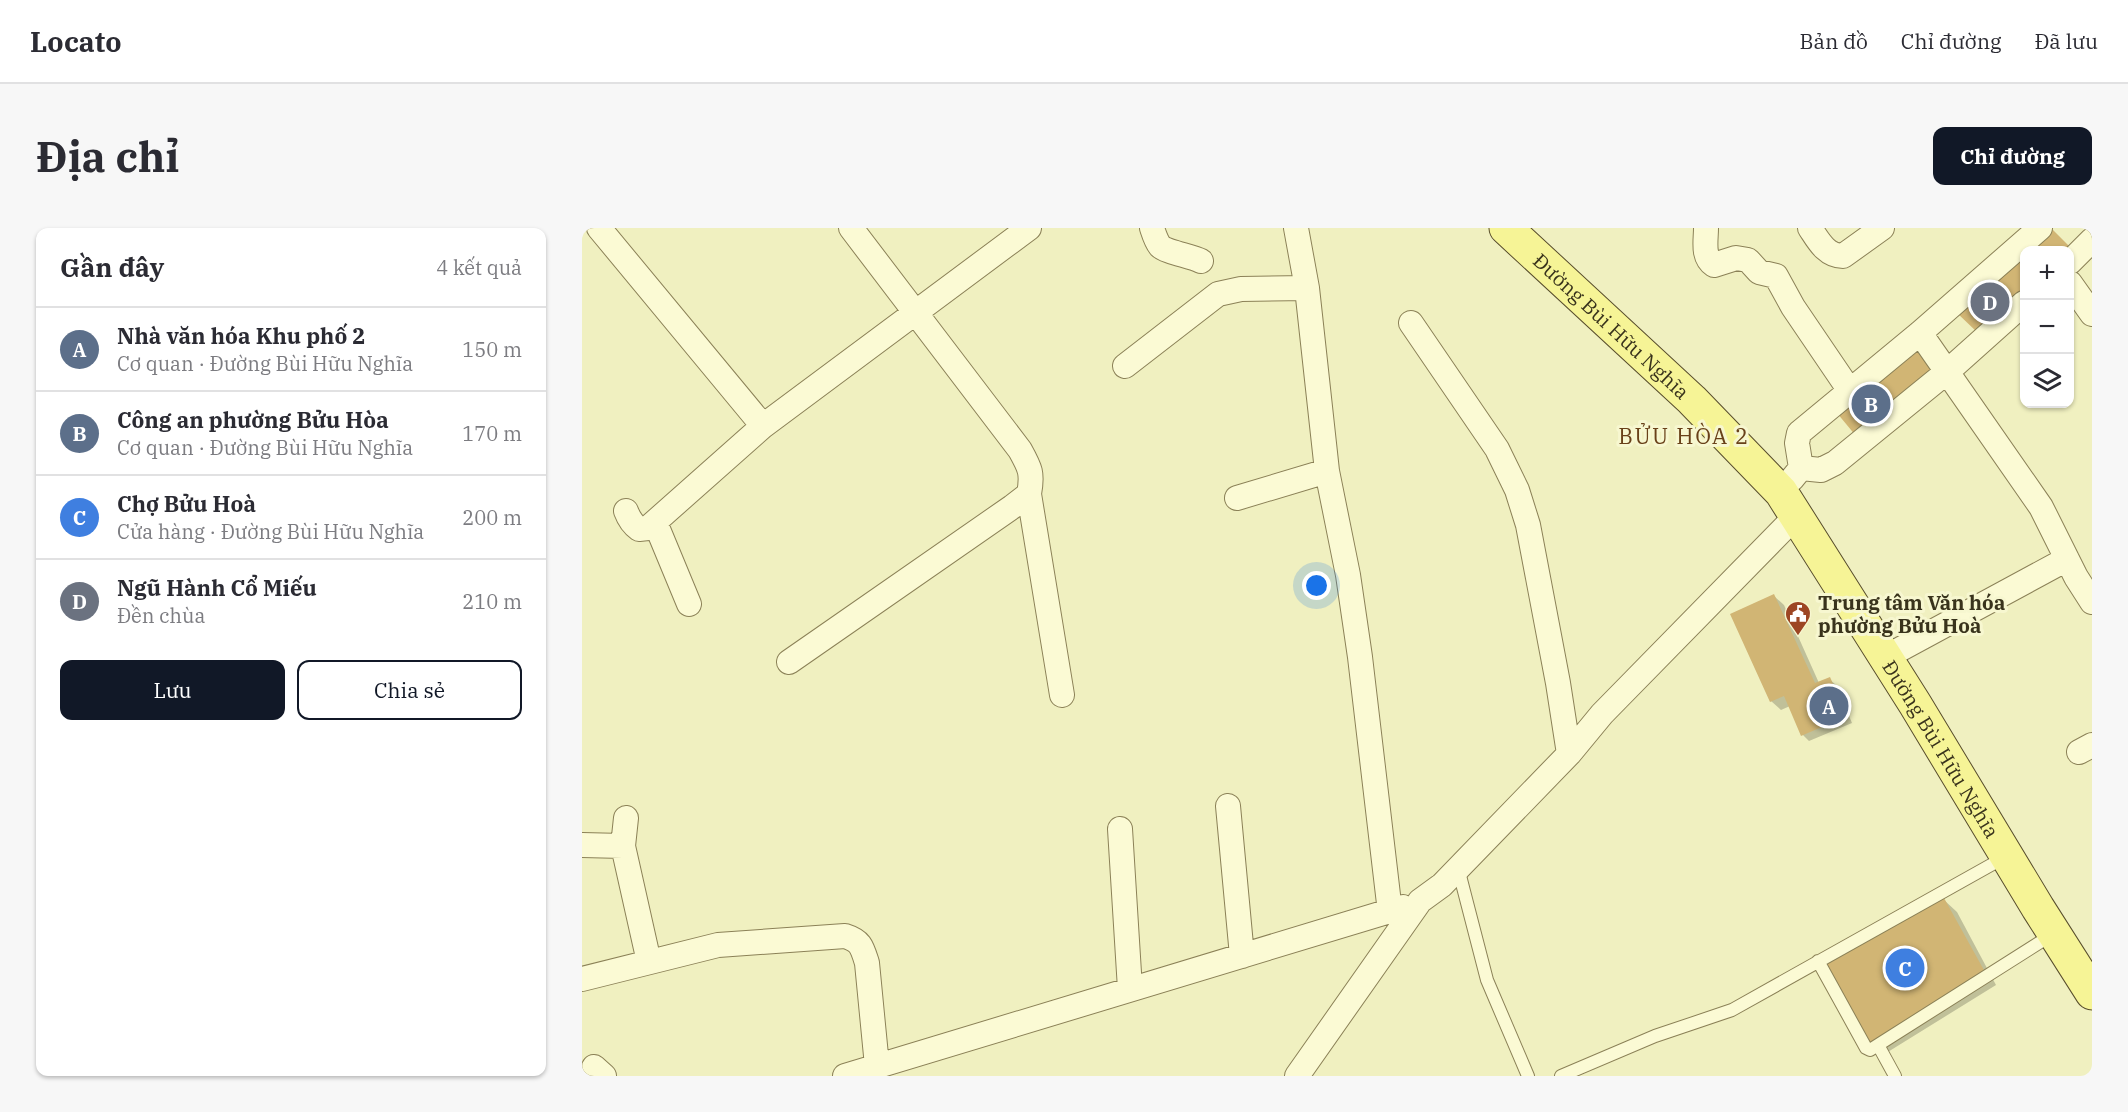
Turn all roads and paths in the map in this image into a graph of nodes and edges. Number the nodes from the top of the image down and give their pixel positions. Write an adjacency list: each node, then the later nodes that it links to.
1 (599, 228): 24 (street)
2 (851, 228): 17 (street)
3 (1029, 228): 17 (street)
4 (1152, 228): 13 (street)
5 (1296, 228): 14 (street)
6 (1506, 228): 29 (main road, Đường Bùi Hữu Nghĩa)
7 (1706, 228): 23 (street)
8 (1810, 228): 9 (street)
9 (1882, 228)
10 (2040, 228): 20 (street)
11 (2092, 240): 12 (street)
12 (2074, 258)
13 (1201, 261)
14 (1307, 288): 21 (street); 26 (street)
15 (2074, 289): 18 (street)
16 (2020, 307): 22 (street)
17 (917, 313): 24 (street); 27 (street)
18 (2092, 314)
19 (1411, 322): 38 (street)
20 (1920, 333): 22 (street); 23 (street)
21 (1125, 366)
22 (1948, 371): 25 (street); 32 (street)
23 (1851, 391): 25 (street)
24 (763, 426): 31 (street)
25 (1801, 468): 29 (street)
26 (1327, 471): 28 (street); 47 (street)
27 (1029, 494): 36 (street); 37 (street)
28 (1237, 498)
29 (1788, 504): 35 (main road, Đường Bùi Hữu Nghĩa); 38 (street)
30 (626, 511): 31 (street)
31 (655, 522): 34 (street)
32 (2079, 568): 33 (street); 35 (street)
33 (2092, 602)
34 (689, 604)
35 (1884, 658): 44 (main road, Đường Bùi Hữu Nghĩa)
36 (789, 662)
37 (1062, 696)
38 (1569, 754): 45 (street)
39 (1228, 806): 49 (street)
40 (626, 818): 43 (street)
41 (1119, 829): 53 (street)
42 (582, 845): 43 (street)
43 (623, 846): 51 (street)
44 (2008, 856): 48 (main road, Đường Bùi Hữu Nghĩa); 50 (lane)
45 (1458, 868): 46 (street); 59 (lane)
46 (1420, 901): 47 (street); 58 (street)
47 (1390, 912): 49 (street)
48 (2054, 933): 54 (main road, Đường Bùi Hữu Nghĩa); 55 (lane)
49 (1242, 956): 53 (street)
50 (1818, 961): 55 (lane); 60 (lane)
51 (649, 962): 52 (street); 56 (street)
52 (582, 979)
53 (1130, 989): 56 (street)
54 (2092, 993)
55 (1878, 1045): 61 (lane)
56 (874, 1070): 57 (street)
57 (845, 1076)
58 (1297, 1076)
59 (1528, 1076)
60 (1561, 1076)
61 (1895, 1076)

